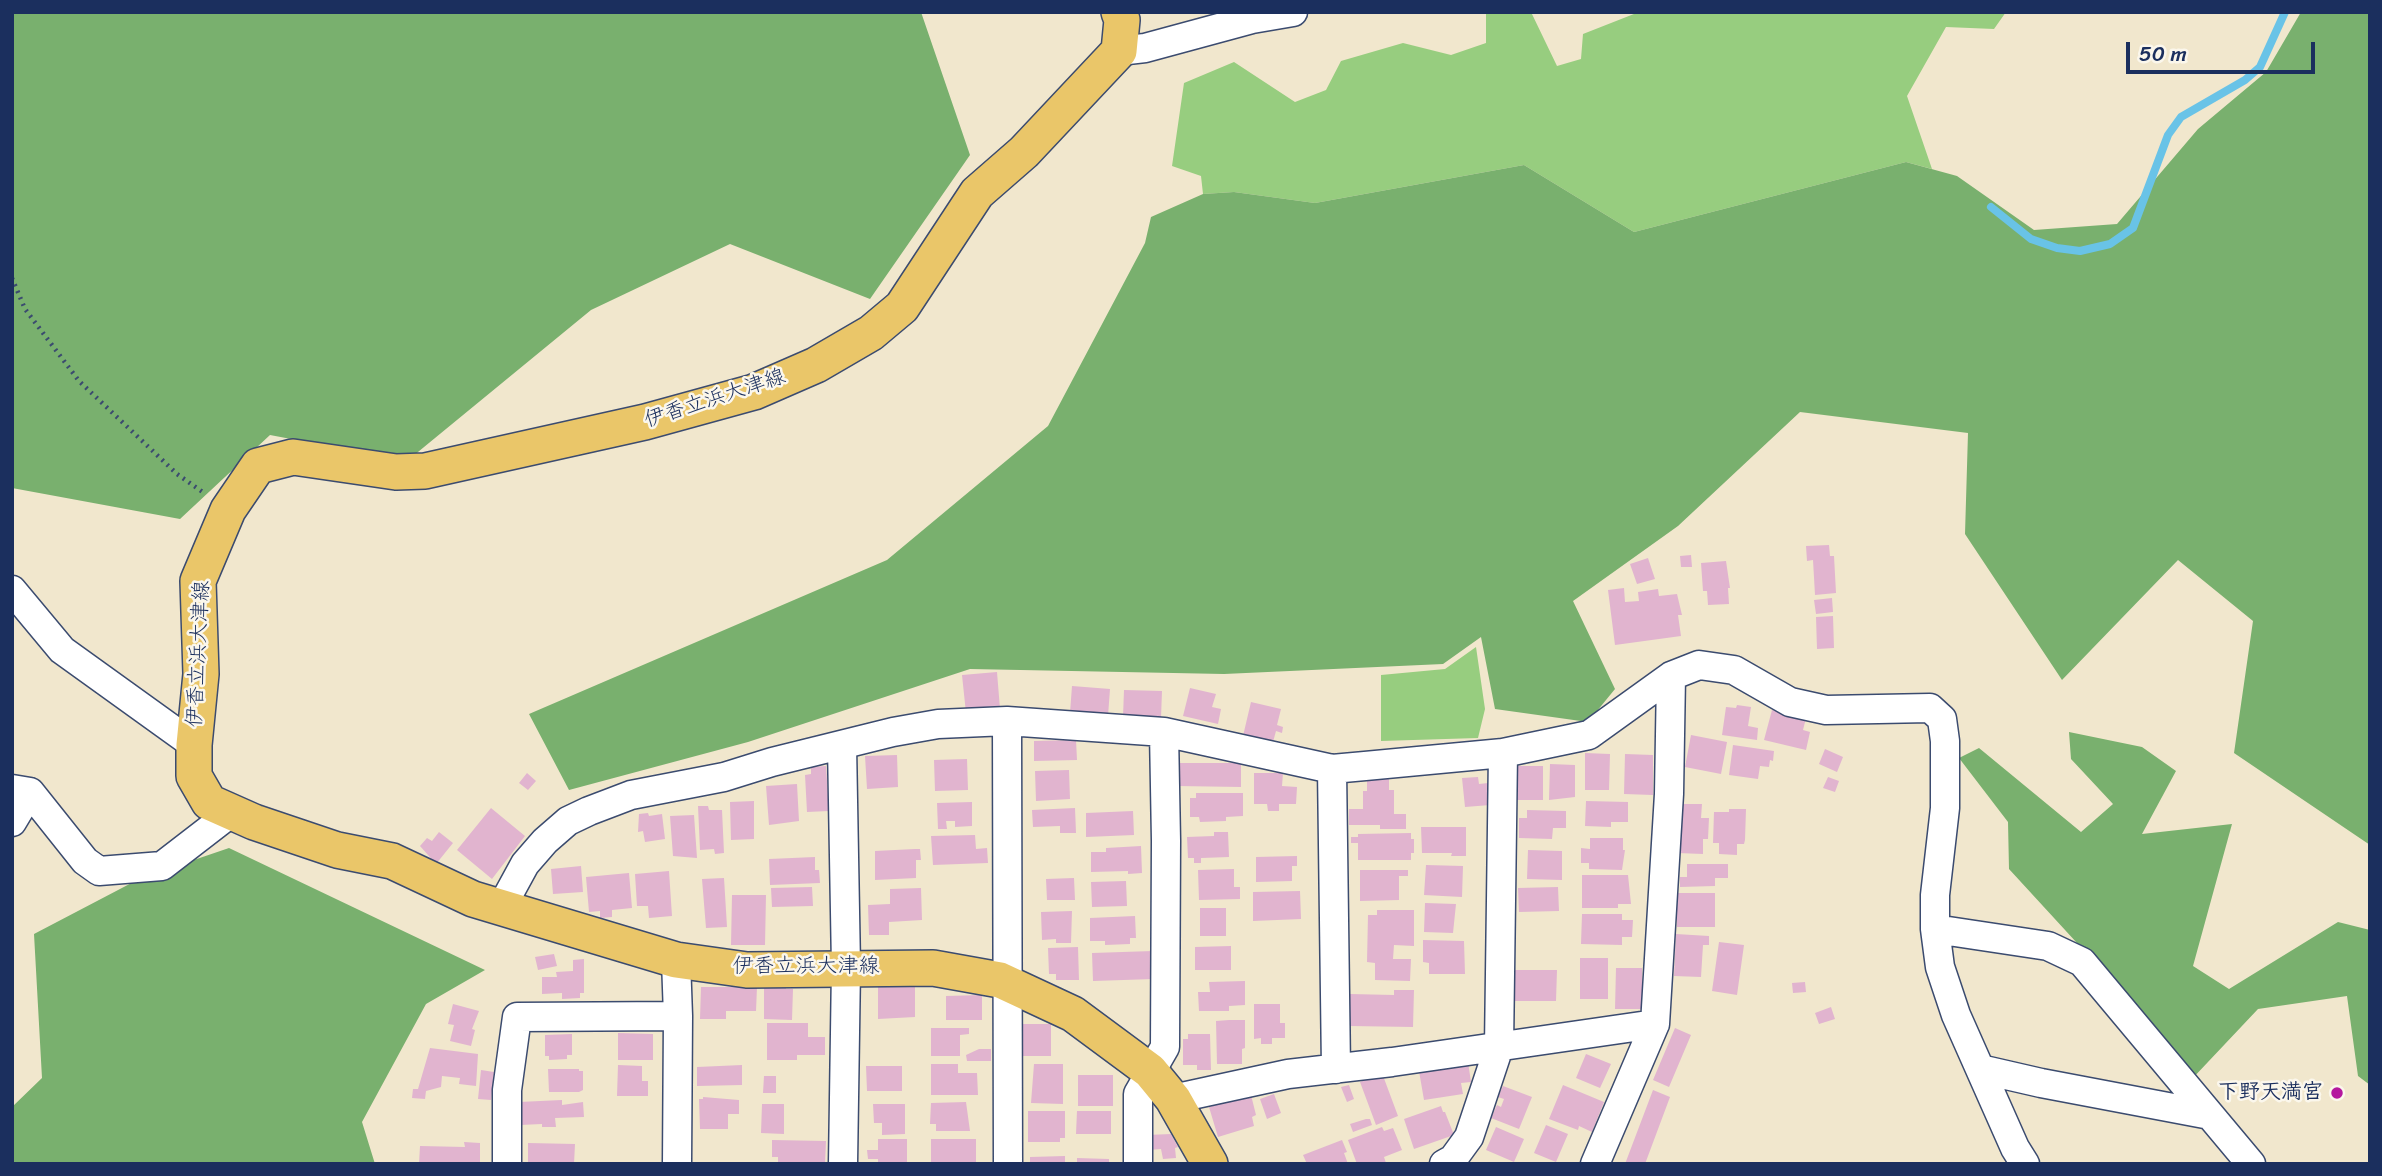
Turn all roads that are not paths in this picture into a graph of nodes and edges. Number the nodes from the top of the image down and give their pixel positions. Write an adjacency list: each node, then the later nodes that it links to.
1 (1119, 12): 3 (main road)
2 (1293, 12): 3 (street)
3 (1119, 51): 8 (main road, 伊香立浜大津線)
4 (12, 590): 8 (street)
5 (1671, 676): 10 (street); 16 (street); 21 (street)
6 (1007, 721): 7 (street); 9 (street); 19 (street)
7 (1164, 732): 11 (street); 25 (street)
8 (194, 745): 13 (main road, 伊香立浜大津線)
9 (842, 745): 15 (street); 18 (street)
10 (1503, 753): 11 (street); 22 (street)
11 (1332, 769): 23 (street)
12 (21, 791): 13 (street); 14 (street)
13 (232, 812): 15 (main road, 伊香立浜大津線)
14 (12, 822)
15 (501, 908): 17 (main road, 伊香立浜大津線)
16 (1935, 929): 24 (street); 27 (street)
17 (676, 960): 18 (main road, 伊香立浜大津線); 20 (street)
18 (846, 967): 19 (main road, 伊香立浜大津線); 30 (street)
19 (1009, 984): 25 (main road, 伊香立浜大津線); 31 (street)
20 (678, 1016): 28 (street); 29 (street)
21 (1655, 1024): 22 (street); 35 (street)
22 (1499, 1047): 23 (street); 34 (street)
23 (1336, 1069): 26 (street)
24 (1980, 1069): 27 (street); 36 (street)
25 (1150, 1071): 26 (main road, 伊香立浜大津線); 32 (street)
26 (1173, 1099): 33 (main road, 伊香立浜大津線)
27 (2210, 1115): 37 (street)
28 (506, 1164)
29 (677, 1164)
30 (843, 1164)
31 (1008, 1164)
32 (1138, 1164)
33 (1210, 1164)
34 (1444, 1164)
35 (1595, 1164)
36 (2025, 1164)
37 (2251, 1164)

